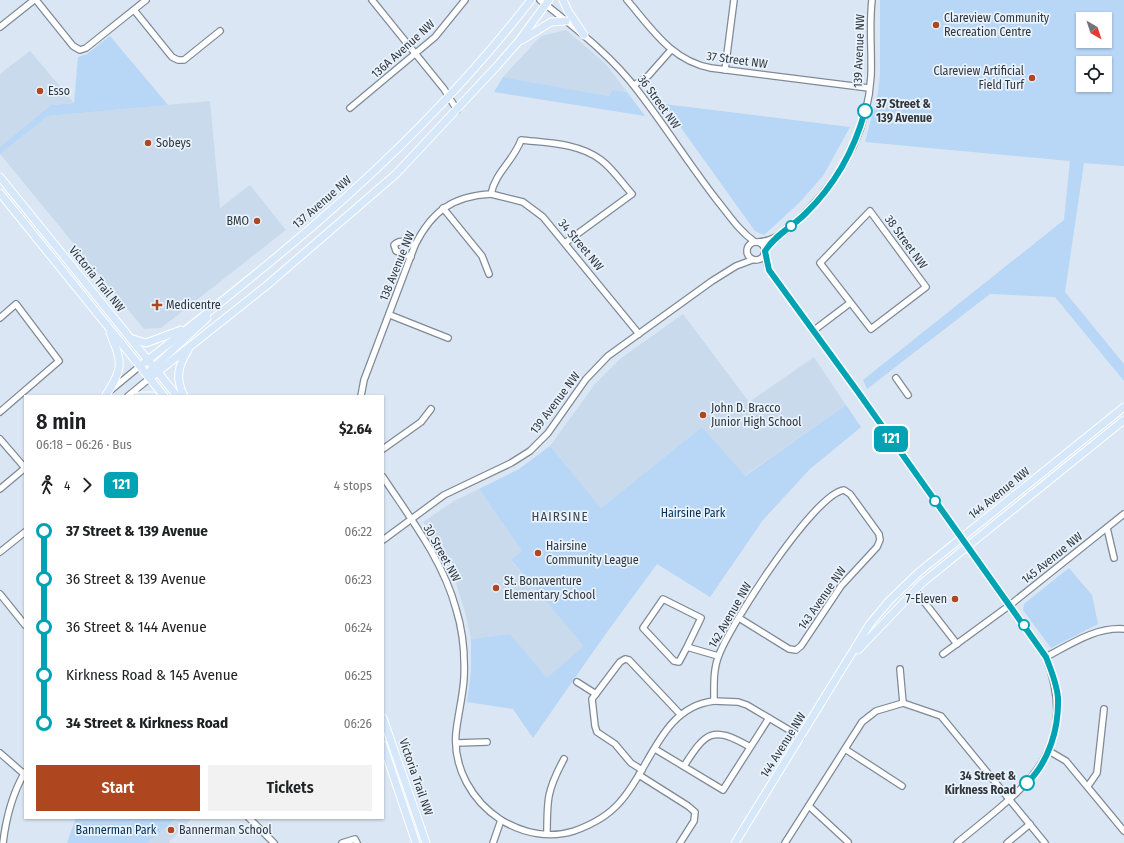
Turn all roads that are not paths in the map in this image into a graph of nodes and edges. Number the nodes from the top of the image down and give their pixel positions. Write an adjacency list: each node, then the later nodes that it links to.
1 (35, 0): 11 (street); 13 (street)
2 (146, 0): 11 (street)
3 (372, 0): 18 (street)
4 (466, 0): 18 (street, 136A Avenue NW)
5 (531, 0): 22 (main road, 137 Avenue NW)
6 (563, 0): 15 (main road)
7 (627, 0): 17 (street, 37 Street NW)
8 (734, 0): 19 (street)
9 (872, 0): 21 (street, 139 Avenue NW)
10 (545, 1): 12 (street, 36 Street NW); 16 (main road)
11 (134, 10): 14 (street)
12 (566, 21): 15 (street, 36 Street NW); 16 (main road)
13 (0, 27)
14 (220, 31)
15 (584, 35): 20 (street, 36 Street NW)
16 (518, 42): 24 (main road)
17 (672, 50): 19 (street, 37 Street NW); 20 (street)
18 (415, 54): 22 (street); 23 (street, 136A Avenue NW)
19 (725, 70): 21 (street, 37 Street NW)
20 (634, 85): 29 (street, 36 Street NW)
21 (870, 88): 30 (street, 139 Avenue NW)
22 (449, 95): 24 (street); 41 (main road, 137 Avenue NW)
23 (350, 108)
24 (457, 110): 51 (main road)
25 (0, 177): 49 (main road, Victoria Trail NW)
26 (0, 193): 45 (main road, Victoria Trail NW)
27 (491, 194): 28 (street, 138 Avenue NW); 32 (street, 34 Street NW); 32 (street)
28 (443, 208): 33 (street, 138 Avenue NW); 40 (street)
29 (743, 234): 31 (street, 36 Street NW); 34 (street, 36 Street NW)
30 (775, 237): 31 (street, 139 Avenue NW); 35 (street, 139 Avenue NW)
31 (757, 242): 34 (street); 35 (street)
32 (565, 244): 48 (street, 34 Street NW)
33 (415, 245): 36 (street, 138 Avenue NW); 36 (street)
34 (747, 248): 37 (street); 38 (street, 139 Avenue NW)
35 (765, 253): 37 (street); 39 (street)
36 (411, 257): 43 (street, 138 Avenue NW)
37 (753, 260): 38 (street, 139 Avenue NW); 39 (street)
38 (736, 266): 48 (street, 139 Avenue NW)
39 (769, 270): 47 (street)
40 (489, 274)
41 (238, 287): 46 (main road, 137 Avenue NW); 54 (main road)
42 (850, 303): 42 (street, 38 Street NW); 47 (street)
43 (390, 315): 50 (street, 138 Avenue NW); 62 (street, 138 Avenue NW)
44 (0, 318): 66 (street)
45 (107, 325): 53 (main road, Victoria Trail NW); 57 (main road)
46 (189, 327): 49 (main road); 52 (main road, 137 Avenue NW)
47 (814, 331): 79 (street)
48 (639, 334): 76 (street, 139 Avenue NW)
49 (130, 338): 52 (main road, Victoria Trail NW)
50 (448, 338)
51 (190, 346): 54 (main road); 61 (main road)
52 (148, 360): 53 (main road, 137 Avenue NW); 54 (main road, Victoria Trail NW)
53 (140, 366): 55 (main road, Victoria Trail NW); 57 (street, 137 Avenue NW)
54 (156, 370): 55 (main road); 60 (main road, Victoria Trail NW)
55 (150, 378): 58 (street); 59 (main road, Victoria Trail NW)
56 (896, 378): 63 (street)
57 (105, 395)
58 (129, 395)
59 (163, 395)
60 (176, 395)
61 (184, 395)
62 (361, 395)
63 (908, 395)
64 (1124, 407): 79 (main road, 144 Avenue NW)
65 (431, 409): 69 (street)
66 (0, 412)
67 (1124, 420): 81 (main road, 144 Avenue NW)
68 (0, 439): 70 (street)
69 (384, 448)
70 (24, 467)
71 (24, 469): 73 (street)
72 (384, 478): 76 (street, 30 Street NW)
73 (0, 489)
74 (844, 490): 87 (street, 142 Avenue NW); 87 (street, 143 Avenue NW)
75 (1124, 514): 77 (street, 145 Avenue NW)
76 (410, 520): 80 (street, 139 Avenue NW); 107 (street, 30 Street NW)
77 (1108, 528): 83 (street); 86 (street, 145 Avenue NW)
78 (24, 533): 82 (street)
79 (961, 538): 81 (street); 95 (main road, 144 Avenue NW)
80 (384, 539)
81 (967, 546): 84 (main road, 144 Avenue NW); 86 (street)
82 (0, 552)
83 (1114, 558)
84 (915, 590): 90 (street); 95 (main road, 144 Avenue NW)
85 (0, 594): 88 (street)
86 (1010, 605): 90 (street, 145 Avenue NW); 94 (street)
87 (739, 618): 93 (street, 142 Avenue NW)
88 (24, 624)
89 (1124, 629): 94 (street)
90 (957, 644): 92 (street, 145 Avenue NW)
91 (686, 647): 91 (street); 93 (street)
92 (943, 654)
93 (718, 656): 99 (street, 142 Avenue NW)
94 (1046, 657): 112 (street)
95 (850, 659): 105 (main road, 144 Avenue NW)
96 (900, 669): 100 (street)
97 (577, 682): 98 (street)
98 (596, 694): 102 (street); 116 (street)
99 (714, 700): 102 (street); 103 (street)
100 (903, 703): 111 (street); 120 (street)
101 (1104, 709): 119 (street)
102 (680, 714): 110 (street)
103 (769, 718): 105 (street); 108 (street)
104 (384, 721): 133 (main road, Victoria Trail NW)
105 (801, 737): 136 (main road, 144 Avenue NW)
106 (487, 742): 107 (street)
107 (456, 743): 123 (street, 30 Street NW)
108 (750, 747): 115 (street); 115 (street)
109 (384, 748): 132 (main road, Victoria Trail NW)
110 (655, 749): 115 (street); 116 (street)
111 (844, 749): 118 (street); 121 (street)
112 (1049, 751): 119 (street); 120 (street)
113 (0, 753): 117 (street)
114 (564, 759): 126 (street)
115 (684, 766)
116 (640, 772): 126 (street); 135 (street)
117 (24, 773): 128 (street)
118 (902, 786)
119 (1088, 786): 125 (street)
120 (1010, 799): 124 (street); 138 (street)
121 (809, 806): 127 (street); 137 (street)
122 (250, 819): 129 (street)
123 (501, 820): 126 (street); 134 (street)
124 (1030, 824): 139 (street); 140 (street)
125 (1124, 831)
126 (547, 834)
127 (848, 842)
128 (3, 843)
129 (274, 843)
130 (342, 843): 131 (street)
131 (357, 843)
132 (416, 843)
133 (426, 843)
134 (493, 843)
135 (680, 843)
136 (735, 843)
137 (785, 843)
138 (957, 843)
139 (1007, 843)
140 (1045, 843)

